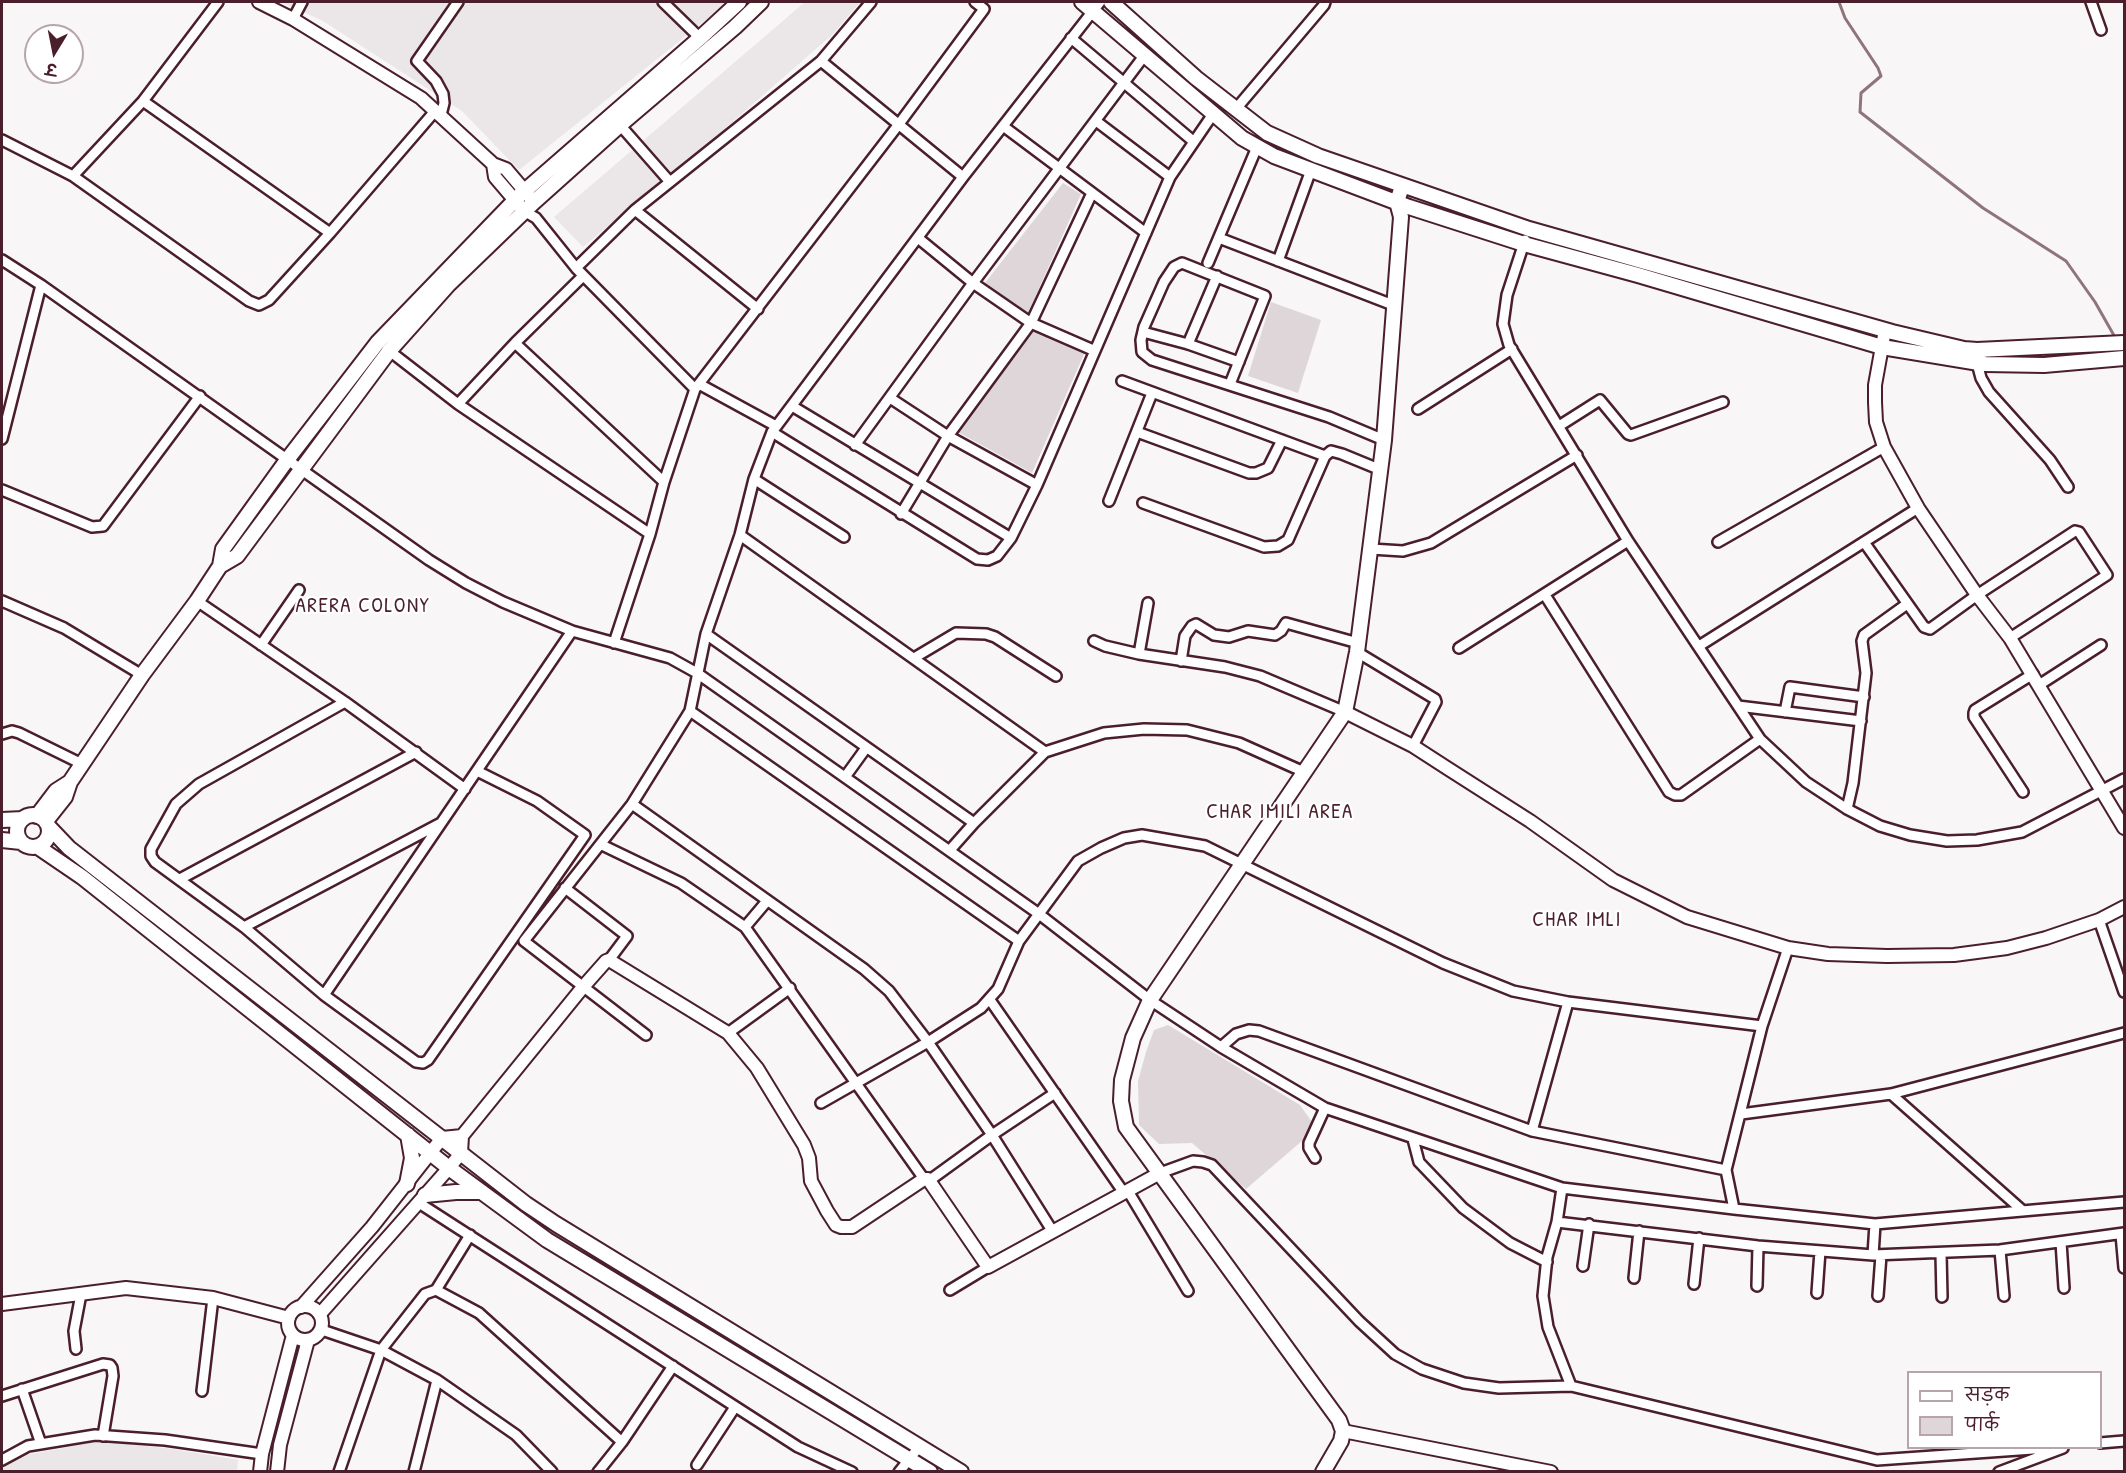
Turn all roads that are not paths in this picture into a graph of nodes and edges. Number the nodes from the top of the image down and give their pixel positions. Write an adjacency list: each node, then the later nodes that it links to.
1 (218, 2): 22 (street)
2 (259, 2): 15 (street)
3 (302, 2): 15 (street)
4 (459, 2): 24 (street)
5 (663, 2): 17 (street)
6 (739, 2): 17 (main road)
7 (761, 2): 27 (main road)
8 (871, 2): 20 (street)
9 (975, 2): 28 (street)
10 (1082, 2): 14 (main road)
11 (1111, 2): 23 (main road)
12 (1324, 2): 23 (street)
13 (2091, 2): 16 (street)
14 (1097, 6): 18 (street); 19 (main road)
15 (292, 20): 24 (street)
16 (2101, 30)
17 (700, 38): 41 (main road)
18 (1071, 39): 21 (street); 29 (street)
19 (1144, 56): 21 (street); 25 (main road)
20 (821, 61): 28 (street); 38 (street)
21 (1124, 82): 26 (street); 31 (street)
22 (143, 101): 35 (street); 45 (street)
23 (1235, 110): 39 (main road)
24 (439, 112): 41 (street); 45 (street)
25 (1213, 114): 31 (street); 32 (main road)
26 (1096, 121): 33 (street); 37 (street)
27 (620, 124): 38 (street); 41 (main road)
28 (898, 124): 36 (street); 58 (street)
29 (1003, 126): 33 (street); 36 (street)
30 (2, 140): 35 (street)
31 (1193, 141): 37 (street)
32 (1257, 147): 34 (main road); 48 (street)
33 (1060, 168): 40 (street); 55 (street)
34 (1311, 170): 42 (main road); 51 (street)
35 (73, 176): 45 (street)
36 (963, 177): 47 (street)
37 (1170, 177): 46 (street)
38 (670, 182): 43 (street)
39 (1408, 188): 42 (main road); 44 (main road)
40 (1092, 193): 46 (street); 59 (street)
41 (524, 201): 53 (street); 65 (main road)
42 (1402, 209): 49 (main road); 57 (main road)
43 (635, 210): 53 (street); 58 (street)
44 (1529, 229): 49 (street); 60 (main road)
45 (330, 233)
46 (1146, 233): 68 (street)
47 (918, 238): 55 (street); 80 (street)
48 (1219, 238): 51 (street); 52 (street)
49 (1524, 244): 66 (main road); 67 (street)
50 (2, 260): 56 (street)
51 (1278, 261): 57 (street)
52 (1208, 262)
53 (579, 272): 62 (street); 74 (street)
54 (1217, 276): 61 (street); 64 (street); 70 (street)
55 (973, 283): 59 (street); 77 (street)
56 (41, 285): 76 (street); 86 (street)
57 (1393, 305): 88 (main road)
58 (758, 309): 74 (street)
59 (1031, 323): 68 (street); 85 (street)
60 (1885, 330): 63 (main road); 66 (street)
61 (1143, 332): 64 (street); 73 (street)
62 (515, 343): 79 (street); 97 (street)
63 (2124, 343)
64 (1188, 344): 70 (street)
65 (384, 346): 79 (street); 93 (main road); 94 (main road)
66 (1882, 347): 71 (main road); 90 (street)
67 (1512, 349): 81 (street); 82 (street)
68 (1094, 350): 99 (street)
69 (2124, 358): 71 (main road)
70 (1239, 362): 73 (street)
71 (1977, 363): 100 (street)
72 (1122, 381): 75 (street)
73 (1230, 384): 88 (street)
74 (697, 387): 83 (street); 97 (street)
75 (1152, 393): 84 (street); 87 (street)
76 (200, 396): 93 (street); 101 (street)
77 (890, 398): 85 (street); 89 (street)
78 (1723, 402): 82 (street)
79 (458, 404): 106 (street)
80 (792, 406): 83 (street); 89 (street)
81 (1418, 409)
82 (1559, 426): 91 (street)
83 (774, 429): 96 (street); 105 (street)
84 (1137, 432): 87 (street); 102 (street)
85 (948, 436): 98 (street); 99 (street)
86 (2, 440)
87 (1282, 440): 92 (street)
88 (1384, 440): 95 (main road)
89 (855, 445): 98 (street)
90 (1884, 447): 104 (street); 111 (street)
91 (1576, 455): 110 (street); 113 (street)
92 (1325, 456): 95 (street); 103 (street)
93 (287, 460): 94 (street); 114 (main road)
94 (300, 468): 114 (main road); 122 (street)
95 (1381, 470): 113 (main road)
96 (754, 479): 107 (street); 108 (street)
97 (664, 482): 106 (street)
98 (919, 484): 105 (street); 109 (street)
99 (1037, 485): 109 (street)
100 (2068, 487)
101 (2, 490)
102 (1109, 501)
103 (1143, 503)
104 (1918, 508): 112 (street); 117 (street)
105 (901, 514): 109 (street)
106 (650, 534): 126 (street)
107 (740, 535): 123 (street); 133 (street)
108 (844, 537)
109 (1011, 538)
110 (1628, 541): 116 (street); 129 (street)
111 (1718, 542)
112 (1864, 542): 121 (street); 129 (street)
113 (1371, 549): 130 (main road)
114 (220, 566): 118 (main road)
115 (298, 590): 127 (street)
116 (1545, 595): 131 (street); 147 (street)
117 (1977, 595): 121 (street); 124 (street); 124 (street)
118 (198, 601): 127 (street); 136 (main road)
119 (1148, 603): 132 (street)
120 (4, 604): 136 (street)
121 (1907, 604): 139 (street)
122 (572, 631): 126 (street); 153 (street)
123 (706, 634): 135 (street); 149 (street)
124 (2010, 638): 138 (street)
125 (1094, 641): 132 (street)
126 (614, 643): 135 (street)
127 (261, 645): 140 (street)
128 (2101, 645): 138 (street)
129 (1699, 646): 141 (street)
130 (1357, 648): 134 (street); 144 (main road); 148 (street)
131 (1460, 648)
132 (1139, 654): 134 (street)
133 (914, 658): 137 (street); 151 (street)
134 (1181, 661): 144 (street)
135 (698, 673): 142 (street); 155 (street)
136 (142, 675): 152 (main road)
137 (1056, 676)
138 (2036, 680): 158 (street); 159 (street)
139 (1864, 697): 143 (street); 145 (street)
140 (345, 702): 150 (street); 174 (street)
141 (1738, 706): 143 (street); 147 (street)
142 (690, 711): 160 (street); 182 (street)
143 (1785, 711): 145 (street)
144 (1345, 712): 148 (street); 154 (main road)
145 (1861, 721): 161 (street)
146 (2, 734): 152 (street)
147 (1760, 739): 161 (street)
148 (1413, 746): 183 (street)
149 (866, 748): 155 (street); 166 (street)
150 (416, 752): 157 (street); 174 (street)
151 (1046, 752): 154 (street); 166 (street)
152 (82, 764): 164 (main road)
153 (477, 771): 157 (street); 189 (street)
154 (1304, 772): 173 (main road)
155 (846, 777): 172 (street)
156 (2124, 779): 158 (street)
157 (465, 789): 165 (street)
158 (2103, 791): 161 (street); 167 (street)
159 (2023, 792)
160 (632, 804): 170 (street); 176 (street)
161 (1847, 809)
162 (23, 819): 163 (main road); 164 (main road); 169 (main road)
163 (2, 820)
164 (44, 821): 171 (main road); 209 (main road)
165 (442, 822): 180 (street); 189 (street)
166 (974, 823): 172 (street)
167 (2124, 828)
168 (2, 840): 169 (main road)
169 (21, 842): 171 (main road)
170 (602, 845): 175 (street); 181 (street)
171 (38, 847): 206 (main road)
172 (950, 850): 178 (street)
173 (1243, 863): 178 (street); 191 (main road); 192 (street)
174 (180, 879): 180 (street)
175 (565, 888): 184 (street); 186 (street)
176 (767, 901): 181 (street); 197 (street)
177 (2124, 907): 179 (street)
178 (1039, 914): 182 (street); 191 (street)
179 (2099, 920): 183 (street); 185 (street)
180 (244, 927): 189 (street)
181 (745, 927): 187 (street)
182 (1019, 941): 190 (street)
183 (1788, 948): 193 (street)
184 (609, 960): 186 (street); 195 (street)
185 (2121, 971): 188 (street)
186 (583, 987): 196 (street); 208 (street)
187 (789, 988): 195 (street); 199 (street)
188 (2124, 992)
189 (324, 994)
190 (990, 1000): 197 (street); 200 (street)
191 (1150, 1000): 198 (street); 216 (main road)
192 (1568, 1002): 193 (street); 205 (street)
193 (1762, 1026): 204 (street)
194 (2124, 1033): 201 (street)
195 (728, 1034): 217 (street)
196 (646, 1035)
197 (928, 1042): 199 (street); 207 (street)
198 (1221, 1047): 203 (street); 205 (street)
199 (855, 1083): 202 (street); 217 (street)
200 (1055, 1093): 207 (street); 221 (street)
201 (1891, 1094): 204 (street); 226 (street)
202 (821, 1103)
203 (1325, 1108): 210 (street); 213 (street)
204 (1741, 1114): 215 (street)
205 (1532, 1131): 215 (street)
206 (408, 1135): 211 (main road); 218 (main road)
207 (992, 1135): 217 (street); 232 (street)
208 (462, 1136): 209 (street); 212 (street)
209 (442, 1138): 211 (street); 212 (main road)
210 (1413, 1139): 219 (street); 242 (street)
211 (431, 1153): 214 (main road); 218 (street)
212 (461, 1153): 214 (street); 224 (main road)
213 (1315, 1158)
214 (449, 1168): 220 (main road); 222 (street)
215 (1726, 1170): 225 (street)
216 (1160, 1173): 221 (street); 272 (street); 277 (main road)
217 (927, 1180): 245 (street)
218 (406, 1184): 262 (street)
219 (1562, 1188): 225 (street); 228 (street)
220 (482, 1192): 222 (main road); 227 (main road)
221 (1126, 1192): 232 (street); 254 (street)
222 (422, 1199): 234 (street); 263 (street)
223 (2124, 1202): 226 (street)
224 (526, 1204): 227 (main road); 243 (main road)
225 (1734, 1209): 230 (street)
226 (2023, 1212): 230 (street)
227 (515, 1217): 248 (main road)
228 (1557, 1222): 229 (street); 242 (street)
229 (1589, 1224): 231 (street); 244 (street)
230 (1875, 1224): 241 (street)
231 (1639, 1231): 235 (street); 247 (street)
232 (1053, 1232): 245 (street)
233 (2123, 1234): 236 (street); 246 (street)
234 (470, 1235): 252 (street); 270 (street)
235 (1699, 1239): 237 (street); 249 (street)
236 (2061, 1242): 238 (street); 251 (street)
237 (1758, 1246): 239 (street); 250 (street)
238 (2000, 1250): 240 (street); 258 (street)
239 (1820, 1251): 241 (street); 255 (street)
240 (1941, 1254): 241 (street); 259 (street)
241 (1877, 1255): 257 (street)
242 (1547, 1262): 272 (street)
243 (622, 1264): 248 (main road); 283 (main road)
244 (1583, 1266)
245 (988, 1268): 253 (street)
246 (2124, 1268)
247 (1634, 1278)
248 (613, 1280): 288 (main road)
249 (1694, 1284)
250 (1757, 1286)
251 (2064, 1288)
252 (436, 1290): 269 (street); 280 (street)
253 (950, 1290)
254 (1188, 1291)
255 (1817, 1293)
256 (81, 1294): 260 (street); 261 (street); 268 (street)
257 (1878, 1296)
258 (2004, 1296)
259 (1942, 1297)
260 (213, 1298): 264 (street); 274 (street)
261 (2, 1304)
262 (301, 1307): 263 (street); 264 (street)
263 (320, 1314): 265 (street)
264 (289, 1318): 266 (street)
265 (322, 1330): 267 (street); 269 (street)
266 (293, 1335): 267 (street); 286 (street)
267 (308, 1340): 291 (street)
268 (76, 1349)
269 (381, 1350): 271 (street); 292 (street)
270 (673, 1366): 276 (street); 280 (street)
271 (437, 1380): 293 (street); 294 (street)
272 (1571, 1386): 284 (street)
273 (22, 1389): 275 (street); 278 (street); 282 (street)
274 (202, 1391)
275 (2, 1396)
276 (735, 1407): 289 (street); 296 (street)
277 (1343, 1431): 300 (main road); 301 (street)
278 (103, 1436): 282 (street); 286 (street)
279 (2124, 1441): 281 (street)
280 (622, 1442): 295 (street)
281 (2102, 1443)
282 (40, 1444): 287 (street)
283 (919, 1447): 288 (street); 299 (main road)
284 (2032, 1449)
285 (2060, 1449): 302 (street)
286 (262, 1454): 290 (street)
287 (2, 1460)
288 (910, 1460): 297 (street); 298 (main road)
289 (697, 1465)
290 (260, 1472)
291 (277, 1472)
292 (339, 1472)
293 (414, 1472)
294 (552, 1472)
295 (598, 1472)
296 (852, 1472)
297 (899, 1472)
298 (930, 1472)
299 (962, 1472)
300 (1323, 1472)
301 (1551, 1472)
302 (1999, 1472)

